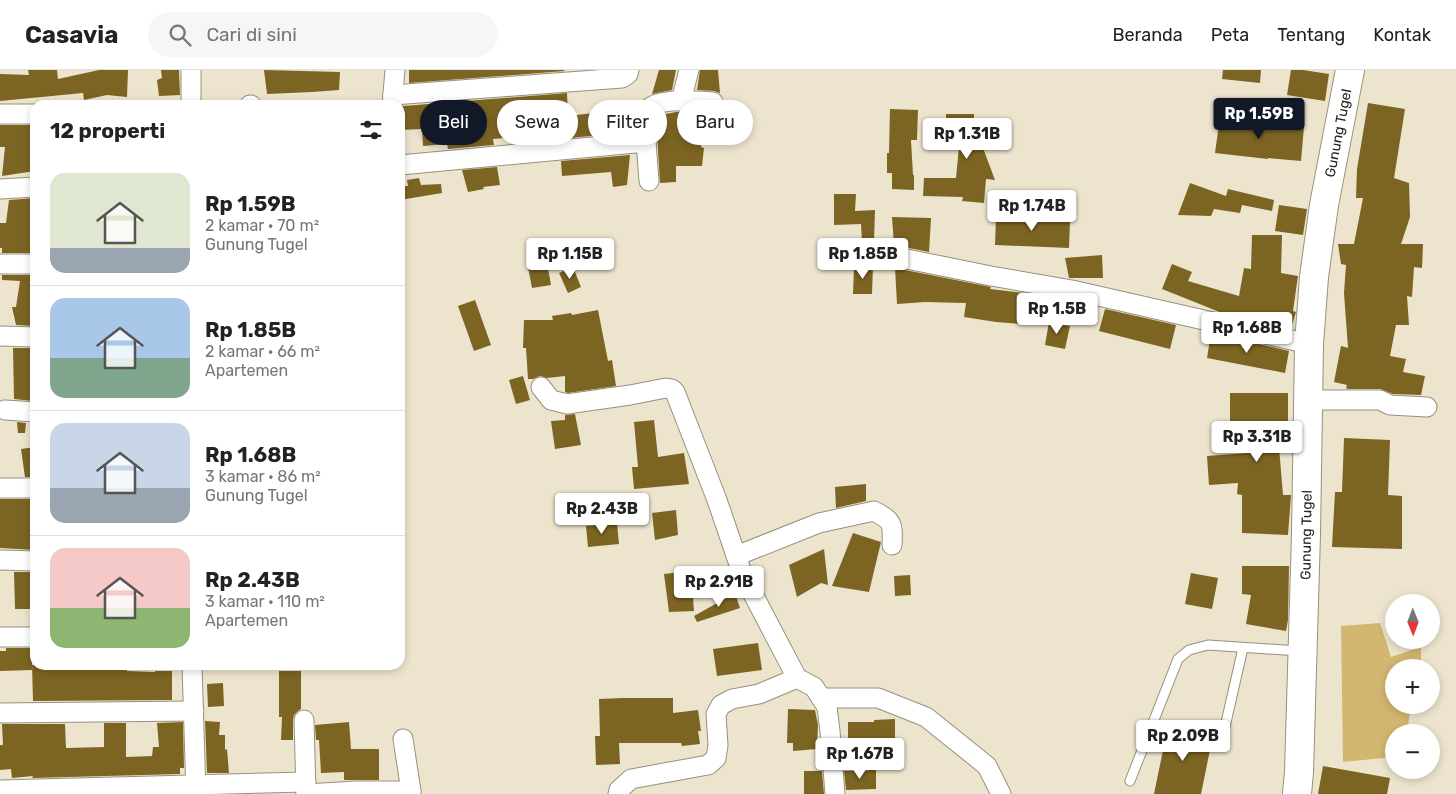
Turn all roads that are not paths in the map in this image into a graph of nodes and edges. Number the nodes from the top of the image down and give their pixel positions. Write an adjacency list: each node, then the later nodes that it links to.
1 (191, 70): 7 (street)
2 (395, 70): 8 (street)
3 (629, 70): 8 (street)
4 (689, 70): 9 (street)
5 (1346, 70): 6 (street)
6 (1350, 70): 23 (main road, Gunung Tugel)
7 (191, 100)
8 (392, 100)
9 (681, 100)
10 (0, 114): 11 (street)
11 (30, 114)
12 (614, 145): 14 (street)
13 (646, 145): 15 (street)
14 (405, 165)
15 (648, 181)
16 (30, 187): 17 (street)
17 (0, 189)
18 (867, 251): 23 (street)
19 (0, 264): 20 (street)
20 (30, 264)
21 (0, 336): 22 (street)
22 (30, 337)
23 (1309, 344): 25 (main road, Gunung Tugel)
24 (541, 387): 32 (street)
25 (1308, 400): 26 (street); 38 (main road, Gunung Tugel)
26 (1427, 407)
27 (5, 410): 28 (street)
28 (30, 412)
29 (0, 488): 30 (street)
30 (30, 488)
31 (892, 545): 32 (street)
32 (736, 556): 40 (street)
33 (0, 560): 34 (street)
34 (30, 561)
35 (0, 637): 36 (street)
36 (30, 637)
37 (1243, 648): 38 (lane); 46 (lane); 47 (lane)
38 (1302, 651): 55 (main road, Gunung Tugel)
39 (192, 670): 42 (street)
40 (797, 678): 41 (street); 52 (street)
41 (821, 698): 53 (street); 54 (street)
42 (194, 711): 43 (street); 48 (street)
43 (0, 713)
44 (304, 720): 50 (street)
45 (403, 739): 51 (street)
46 (1222, 740)
47 (1130, 780)
48 (196, 789): 49 (street); 50 (street)
49 (0, 790)
50 (306, 790): 51 (street)
51 (411, 793)
52 (618, 794)
53 (835, 794)
54 (1000, 794)
55 (1296, 794)

